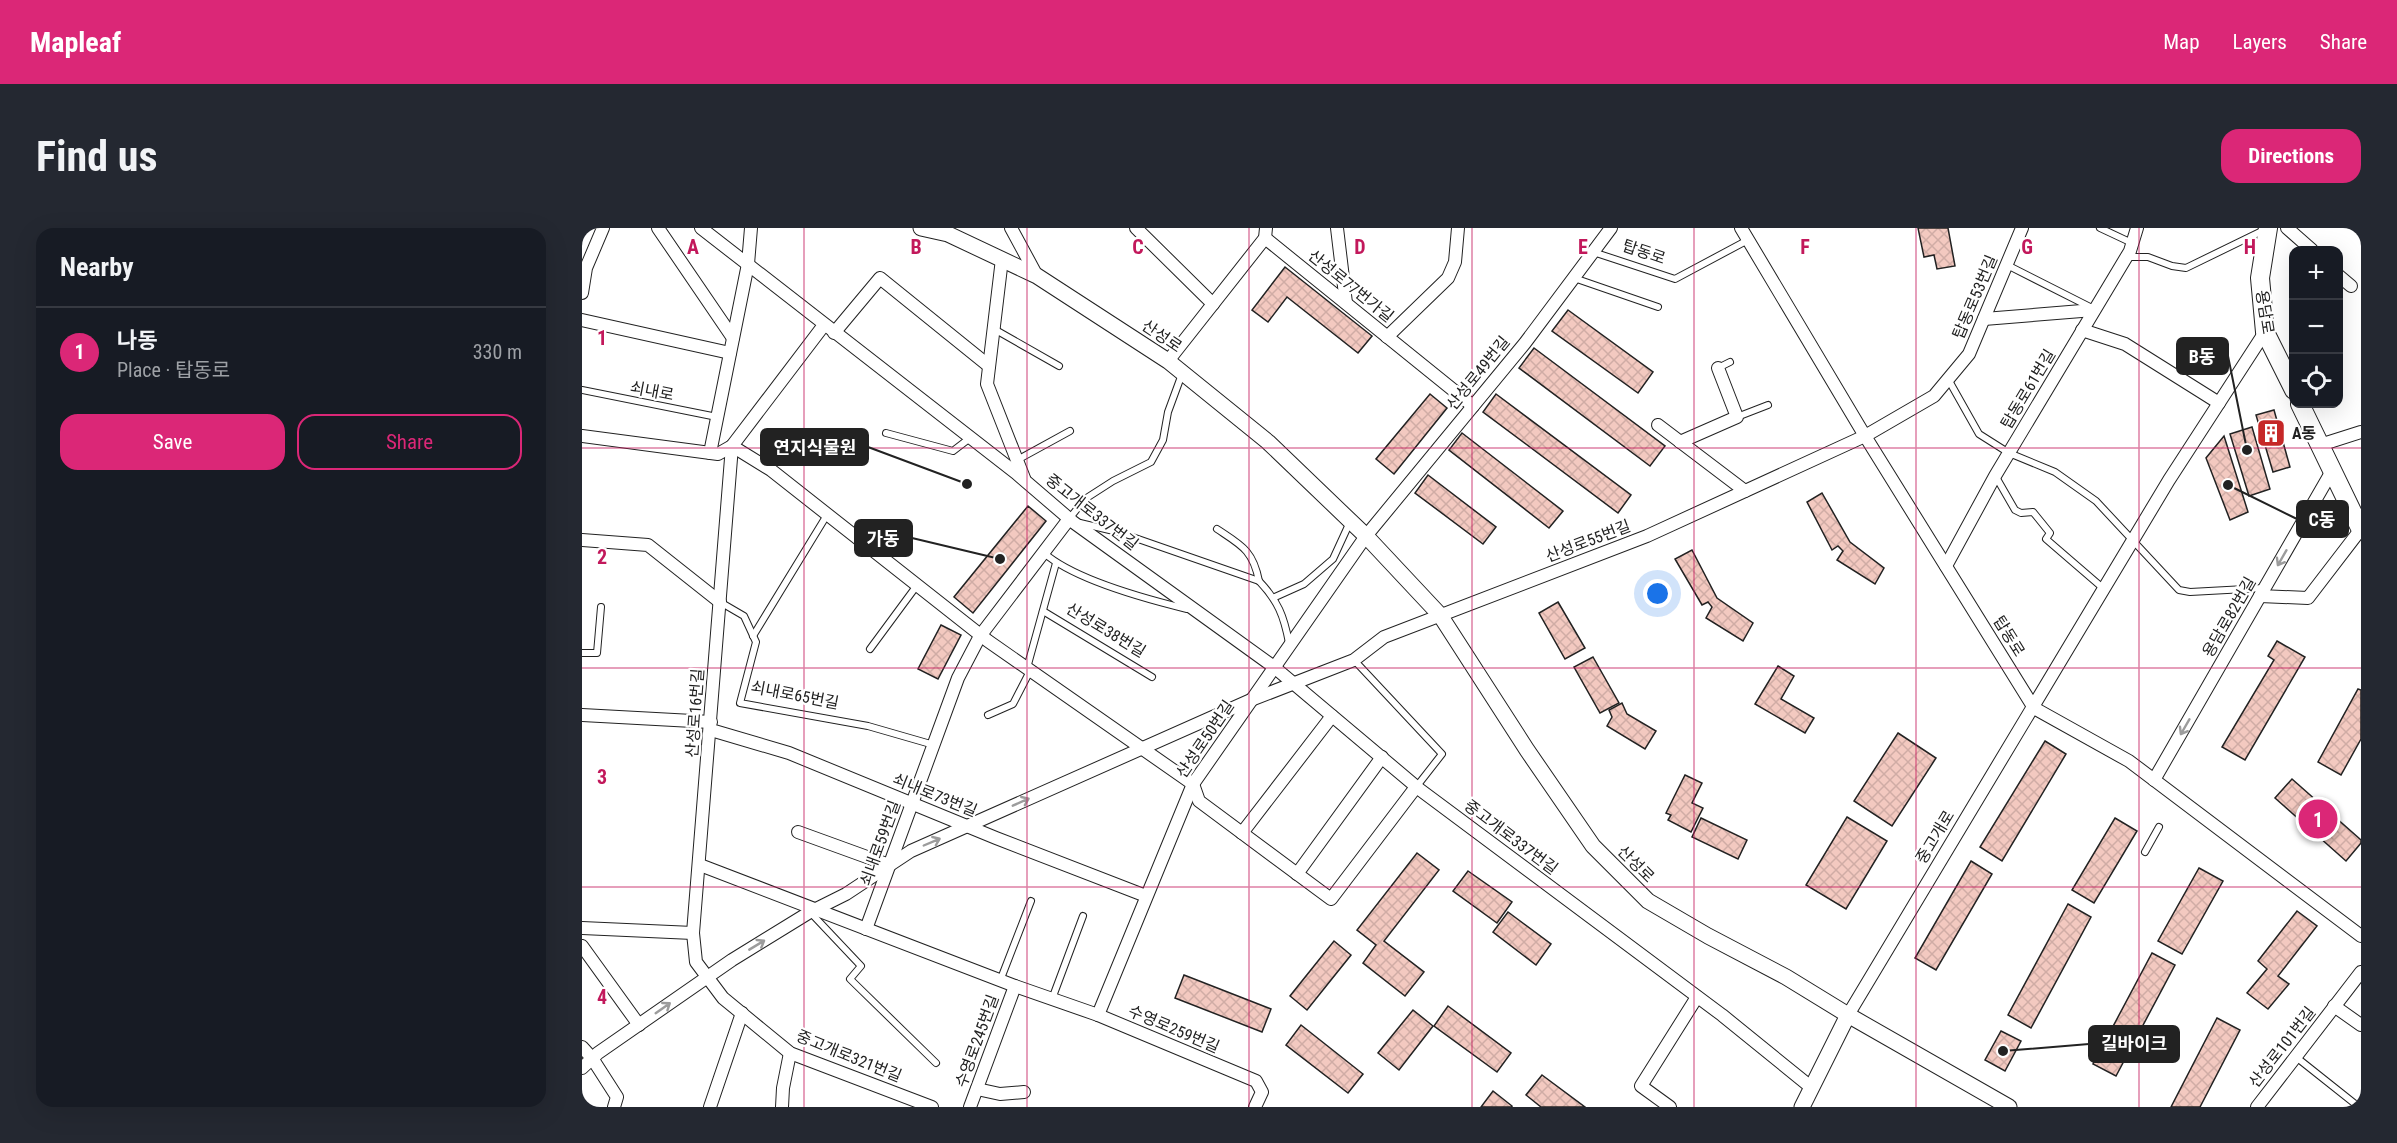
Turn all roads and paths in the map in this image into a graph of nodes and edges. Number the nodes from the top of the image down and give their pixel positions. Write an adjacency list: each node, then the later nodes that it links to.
1 (603, 228): 30 (street)
2 (657, 228): 42 (street)
3 (701, 228): 24 (street, 중고개로337번길)
4 (751, 228): 24 (street)
5 (921, 228): 23 (street, 산성로)
6 (1011, 228): 26 (street)
7 (1136, 228): 32 (street)
8 (1337, 228): 31 (street)
9 (1458, 228): 41 (street, 산성로77번가길)
10 (1611, 228): 21 (street, 산성로49번길)
11 (1740, 228): 18 (street, 탑동로)
12 (2022, 228): 25 (street, 탑동로53번길)
13 (2100, 228): 19 (lane)
14 (2137, 228): 19 (street, 탑동로61번길)
15 (2268, 228): 22 (lane, 용담로); 40 (main road, 용담로)
16 (2287, 228): 20 (street)
17 (1266, 233): 31 (street, 산성로77번가길); 32 (street)
18 (1748, 240): 21 (lane, 탑동로); 63 (street, 탑동로)
19 (2132, 243): 22 (street, 탑동로61번길)
20 (2307, 246)
21 (1593, 252): 27 (street, 산성로49번길)
22 (2126, 257): 34 (street, 탑동로61번길)
23 (1002, 259): 26 (street, 산성로); 37 (street)
24 (748, 264): 38 (street, 중고개로337번길); 42 (street)
25 (2007, 265): 34 (lane); 35 (street, 탑동로53번길)
26 (1037, 276): 44 (street, 산성로)
27 (1574, 278): 33 (lane); 54 (street, 산성로49번길)
28 (2343, 280): 29 (street)
29 (2350, 286)
30 (582, 293)
31 (1346, 303): 41 (street, 산성로77번가길)
32 (1213, 304): 44 (street)
33 (1658, 307)
34 (2094, 310): 35 (street); 39 (street, 탑동로61번길)
35 (1984, 319): 49 (street, 탑동로53번길)
36 (582, 320): 43 (street)
37 (994, 328): 46 (street); 47 (lane)
38 (829, 329): 46 (street); 64 (street, 중고개로337번길); 67 (street)
39 (2082, 330): 52 (street); 69 (street, 탑동로61번길)
40 (2265, 332): 50 (main road, 용담로); 52 (street, 중고개로)
41 (1387, 337): 54 (street, 산성로77번가길)
42 (733, 338): 43 (street)
43 (730, 353): 56 (street)
44 (1168, 361): 48 (street, 산성로)
45 (1724, 365): 57 (street)
46 (989, 366): 70 (street)
47 (1059, 366)
48 (1182, 373): 76 (lane); 77 (street, 산성로)
49 (1948, 379): 63 (street, 탑동로53번길); 69 (lane)
50 (2289, 380)
51 (582, 390): 56 (lane, 쇠내로)
52 (2219, 403): 82 (street, 중고개로)
53 (1768, 405): 57 (lane)
54 (1473, 406): 80 (street, 산성로49번길)
55 (2302, 408): 66 (main road)
56 (717, 417): 68 (street)
57 (1737, 417): 65 (street)
58 (1658, 425): 65 (street)
59 (1070, 431): 70 (lane)
60 (2361, 432): 66 (street)
61 (886, 433): 64 (lane)
62 (582, 436): 68 (street)
63 (1865, 436): 74 (street, 산성로55번길); 85 (street, 탑동로)
64 (970, 438): 73 (street, 중고개로337번길)
65 (1680, 442): 74 (street)
66 (2320, 445): 71 (main road)
67 (732, 446): 68 (street); 75 (street); 91 (street, 산성로16번길)
68 (710, 453)
69 (2009, 453): 72 (street, 탑동로61번길); 82 (lane)
70 (1017, 460): 73 (street)
71 (2332, 471): 79 (main road); 89 (street, 용담로82번길, one-way to 89)
72 (1995, 476): 85 (street, 탑동로61번길); 88 (lane)
73 (1026, 482): 76 (street, 중고개로337번길)
74 (1745, 492): 95 (street, 산성로55번길)
75 (827, 515): 87 (street); 96 (lane)
76 (1071, 520): 83 (street, 쇠내로59번길); 86 (lane); 94 (street, 중고개로337번길)
77 (1350, 521): 80 (street, 산성로); 90 (lane)
78 (1216, 528): 86 (lane)
79 (2361, 530): 89 (street)
80 (1366, 536): 95 (street, 산성로); 98 (street, 산성로50번길)
81 (582, 540): 91 (street)
82 (2133, 541): 88 (street, 중고개로); 89 (lane)
83 (1044, 553): 84 (lane, 중고개로337번길); 97 (street, 쇠내로59번길)
84 (1056, 563): 93 (lane, 산성로38번길); 94 (lane, 중고개로337번길)
85 (1946, 566): 107 (street, 탑동로)
86 (1259, 581): 90 (lane)
87 (918, 584): 97 (street); 99 (lane)
88 (2104, 589): 107 (street, 중고개로)
89 (2262, 592): 115 (street, 용담로82번길, one-way to 115)
90 (1275, 597): 98 (lane)
91 (720, 602): 96 (lane); 111 (street, 산성로16번길)
92 (602, 607): 100 (lane)
93 (1042, 611): 103 (lane, 산성로38번길); 104 (lane, 산성로38번길)
94 (1196, 611): 102 (street, 중고개로337번길)
95 (1440, 615): 101 (street, 산성로55번길); 145 (street, 산성로)
96 (753, 636): 112 (lane, 쇠내로65번길)
97 (980, 636): 103 (street); 112 (street, 쇠내로59번길)
98 (1290, 645): 102 (street, 산성로50번길)
99 (870, 649)
100 (582, 653)
101 (1354, 660): 105 (street, 산성로55번길); 117 (lane)
102 (1274, 667): 105 (street, 중고개로337번길); 106 (street, 산성로50번길)
103 (1028, 670): 109 (lane, 산성로38번길); 113 (street)
104 (1152, 677)
105 (1294, 684): 106 (street, 산성로55번길); 110 (street, 중고개로337번길)
106 (1251, 700): 113 (street); 116 (street, 산성로50번길)
107 (2034, 708): 115 (street, 탑동로); 145 (street, 중고개로)
108 (582, 715): 111 (street, 쇠내로73번길)
109 (988, 715)
110 (1332, 716): 114 (street, 중고개로337번길); 122 (street)
111 (711, 726): 118 (street, 쇠내로73번길); 124 (street, 산성로16번길)
112 (934, 745): 118 (street, 쇠내로59번길)
113 (1143, 750): 116 (street); 119 (street, one-way to 113)
114 (1382, 757): 117 (street, 중고개로337번길); 126 (street)
115 (2154, 780): 134 (street, 탑동로)
116 (1193, 784): 122 (street); 127 (street, 산성로50번길)
117 (1416, 786): 126 (street); 140 (street, 중고개로337번길)
118 (912, 804): 119 (street, 쇠내로73번길); 125 (street, 쇠내로59번길)
119 (968, 827): 125 (street, one-way to 119); 127 (street, 쇠내로73번길)
120 (2159, 827): 123 (lane)
121 (798, 832): 125 (street)
122 (1242, 833): 126 (street)
123 (2145, 852)
124 (700, 865): 129 (street, 수영로259번길); 133 (street, 산성로16번길)
125 (889, 865): 129 (street); 132 (street, 쇠내로59번길)
126 (1297, 874)
127 (1146, 896): 144 (street, 산성로50번길)
128 (1031, 902): 138 (lane)
129 (813, 911): 132 (street, 수영로259번길); 137 (street, one-way to 129); 152 (lane, 수영로259번길)
130 (1083, 916): 141 (lane)
131 (582, 928): 133 (street)
132 (866, 929): 138 (street, 수영로259번길)
133 (693, 933): 137 (street, 산성로16번길)
134 (2361, 936)
135 (582, 946): 146 (street)
136 (2361, 972): 142 (street, 산성로101번길)
137 (709, 977): 143 (street, 중고개로321번길); 146 (street, one-way to 137)
138 (1000, 981): 139 (street, 수영로259번길)
139 (1015, 986): 141 (street, 수영로259번길); 155 (street, 수영로245번길)
140 (1696, 997): 154 (street, 중고개로337번길); 163 (street)
141 (1052, 999): 144 (street, 수영로259번길)
142 (2334, 1006): 147 (street, 산성로101번길); 150 (street, 산성로101번길)
143 (742, 1013): 149 (street, 중고개로321번길); 158 (street)
144 (1098, 1015): 162 (street, 수영로259번길)
145 (1848, 1016): 154 (street, 중고개로); 165 (street, 산성로)
146 (639, 1025): 151 (street)
147 (2361, 1025)
148 (582, 1047): 151 (street)
149 (790, 1053): 159 (street); 160 (street, 중고개로321번길)
150 (2296, 1057): 166 (street, 산성로101번길); 167 (lane)
151 (592, 1058): 153 (street); 157 (street)
152 (936, 1063)
153 (582, 1068)
154 (1812, 1088): 164 (street, 중고개로)
155 (977, 1089): 156 (street); 161 (street, 수영로245번길)
156 (1024, 1092)
157 (614, 1107)
158 (710, 1107)
159 (782, 1107)
160 (932, 1107)
161 (970, 1107)
162 (1255, 1107)
163 (1670, 1107)
164 (1802, 1107)
165 (2009, 1107)
166 (2257, 1107)
167 (2359, 1107)

